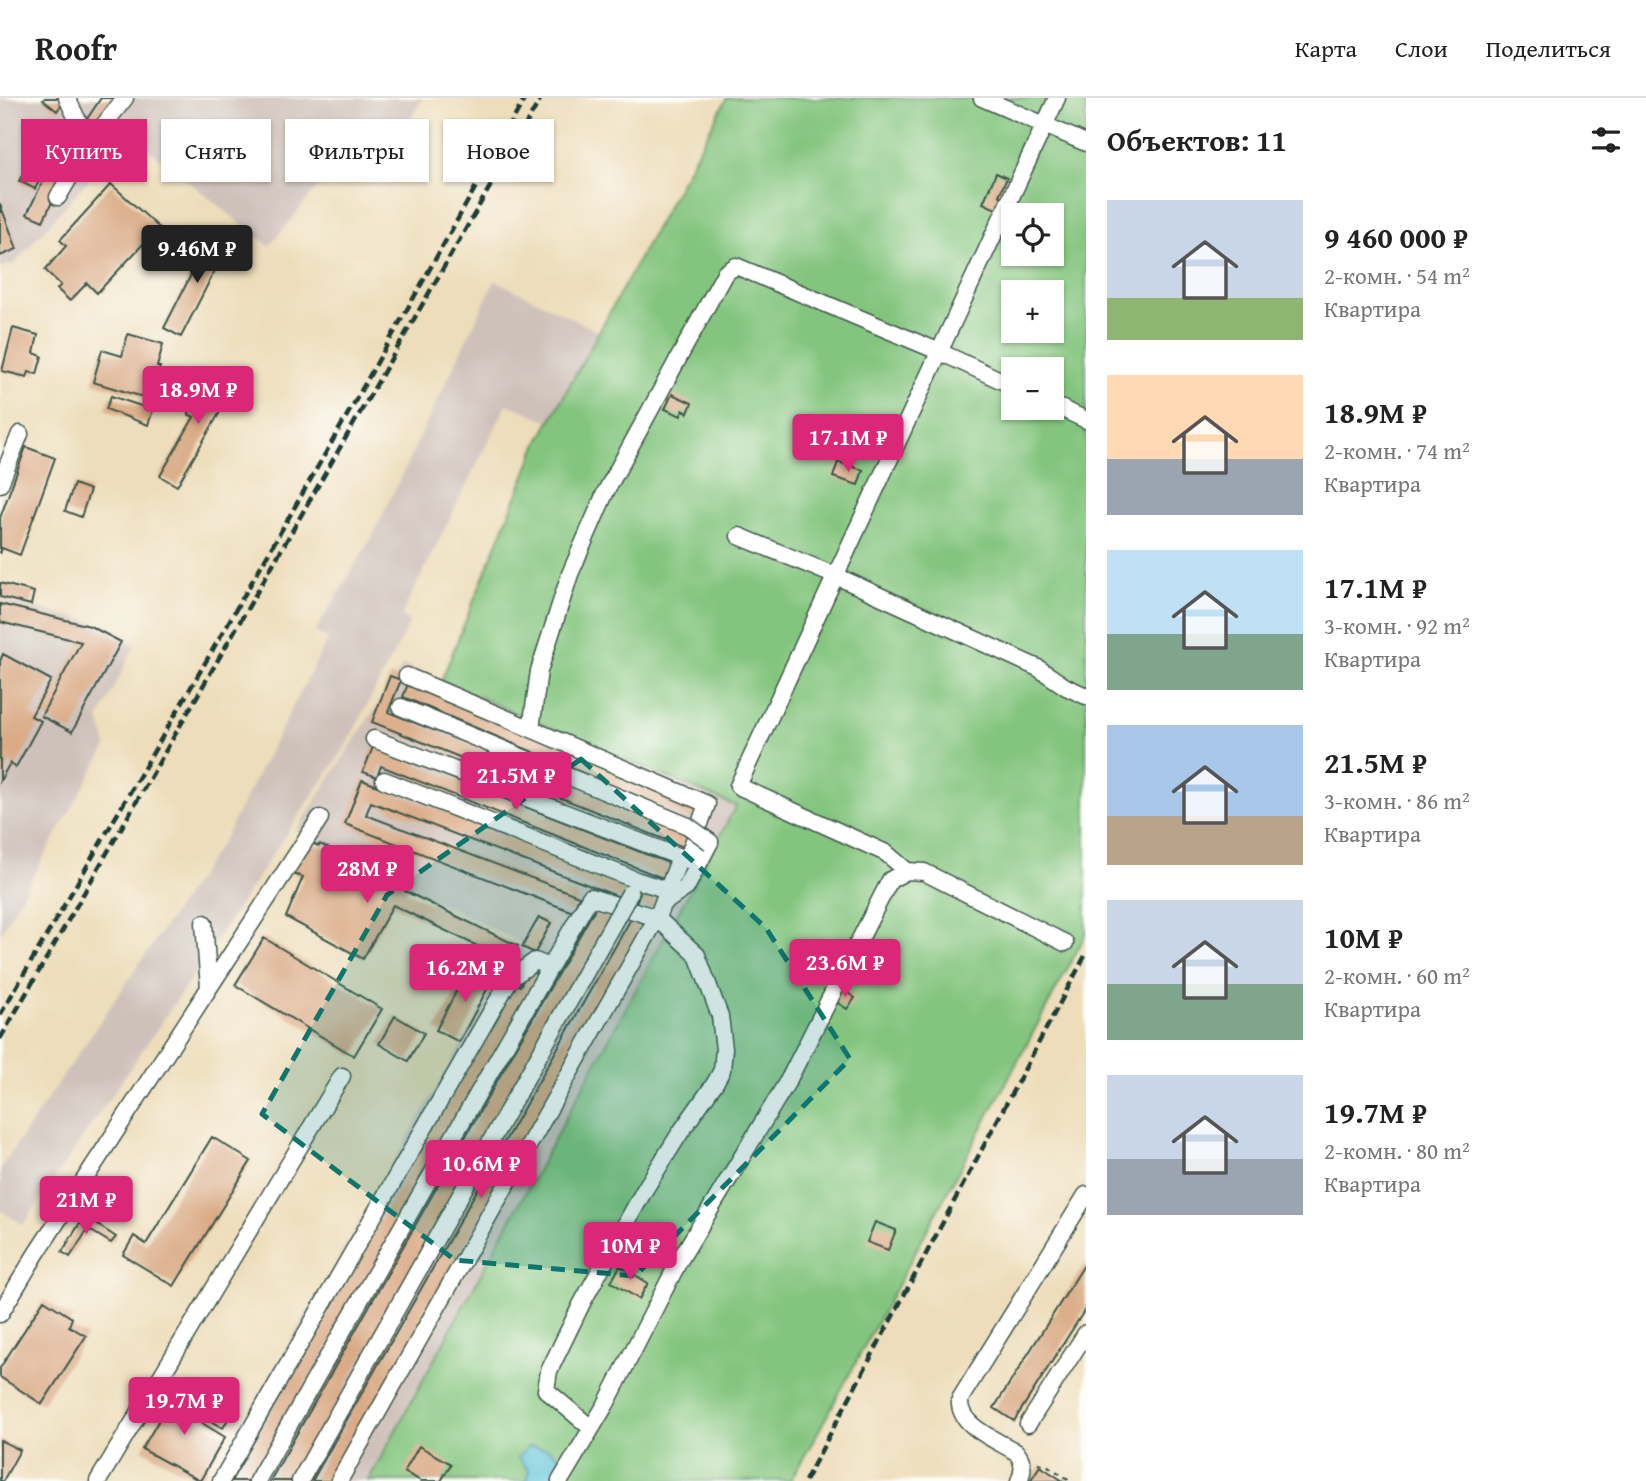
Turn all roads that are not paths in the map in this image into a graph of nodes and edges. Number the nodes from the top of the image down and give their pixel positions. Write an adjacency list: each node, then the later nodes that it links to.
1 (67, 98): 5 (street)
2 (125, 98): 6 (street)
3 (982, 98): 7 (street)
4 (1057, 98): 7 (street)
5 (77, 119)
6 (109, 119)
7 (1044, 125): 8 (street); 11 (street)
8 (1086, 143)
9 (67, 182): 10 (street)
10 (58, 197)
11 (940, 352): 12 (street); 18 (street); 22 (street)
12 (1001, 380)
13 (1064, 410): 14 (street)
14 (1086, 420)
15 (20, 433): 16 (street)
16 (0, 484)
17 (739, 536): 18 (street)
18 (836, 576): 20 (street); 27 (street)
19 (407, 676): 22 (street)
20 (1086, 696)
21 (401, 707): 29 (street, bridge)
22 (531, 729): 26 (street)
23 (374, 738): 26 (street)
24 (384, 780): 28 (street)
25 (320, 818): 33 (street)
26 (680, 857): 29 (street)
27 (907, 871): 31 (street); 39 (street)
28 (633, 886): 29 (street); 43 (street, bridge)
29 (663, 904): 32 (street); 39 (street); 44 (street)
30 (204, 923): 33 (street)
31 (1065, 943)
32 (550, 967): 41 (street); 42 (street)
33 (209, 988): 36 (street)
34 (342, 1076): 40 (street)
35 (1086, 1195): 46 (street)
36 (0, 1314)
37 (1086, 1333): 38 (street)
38 (1028, 1424)
39 (591, 1429): 45 (street)
40 (98, 1481)
41 (221, 1481)
42 (257, 1481)
43 (300, 1481)
44 (339, 1481)
45 (560, 1481)
46 (1019, 1481)

